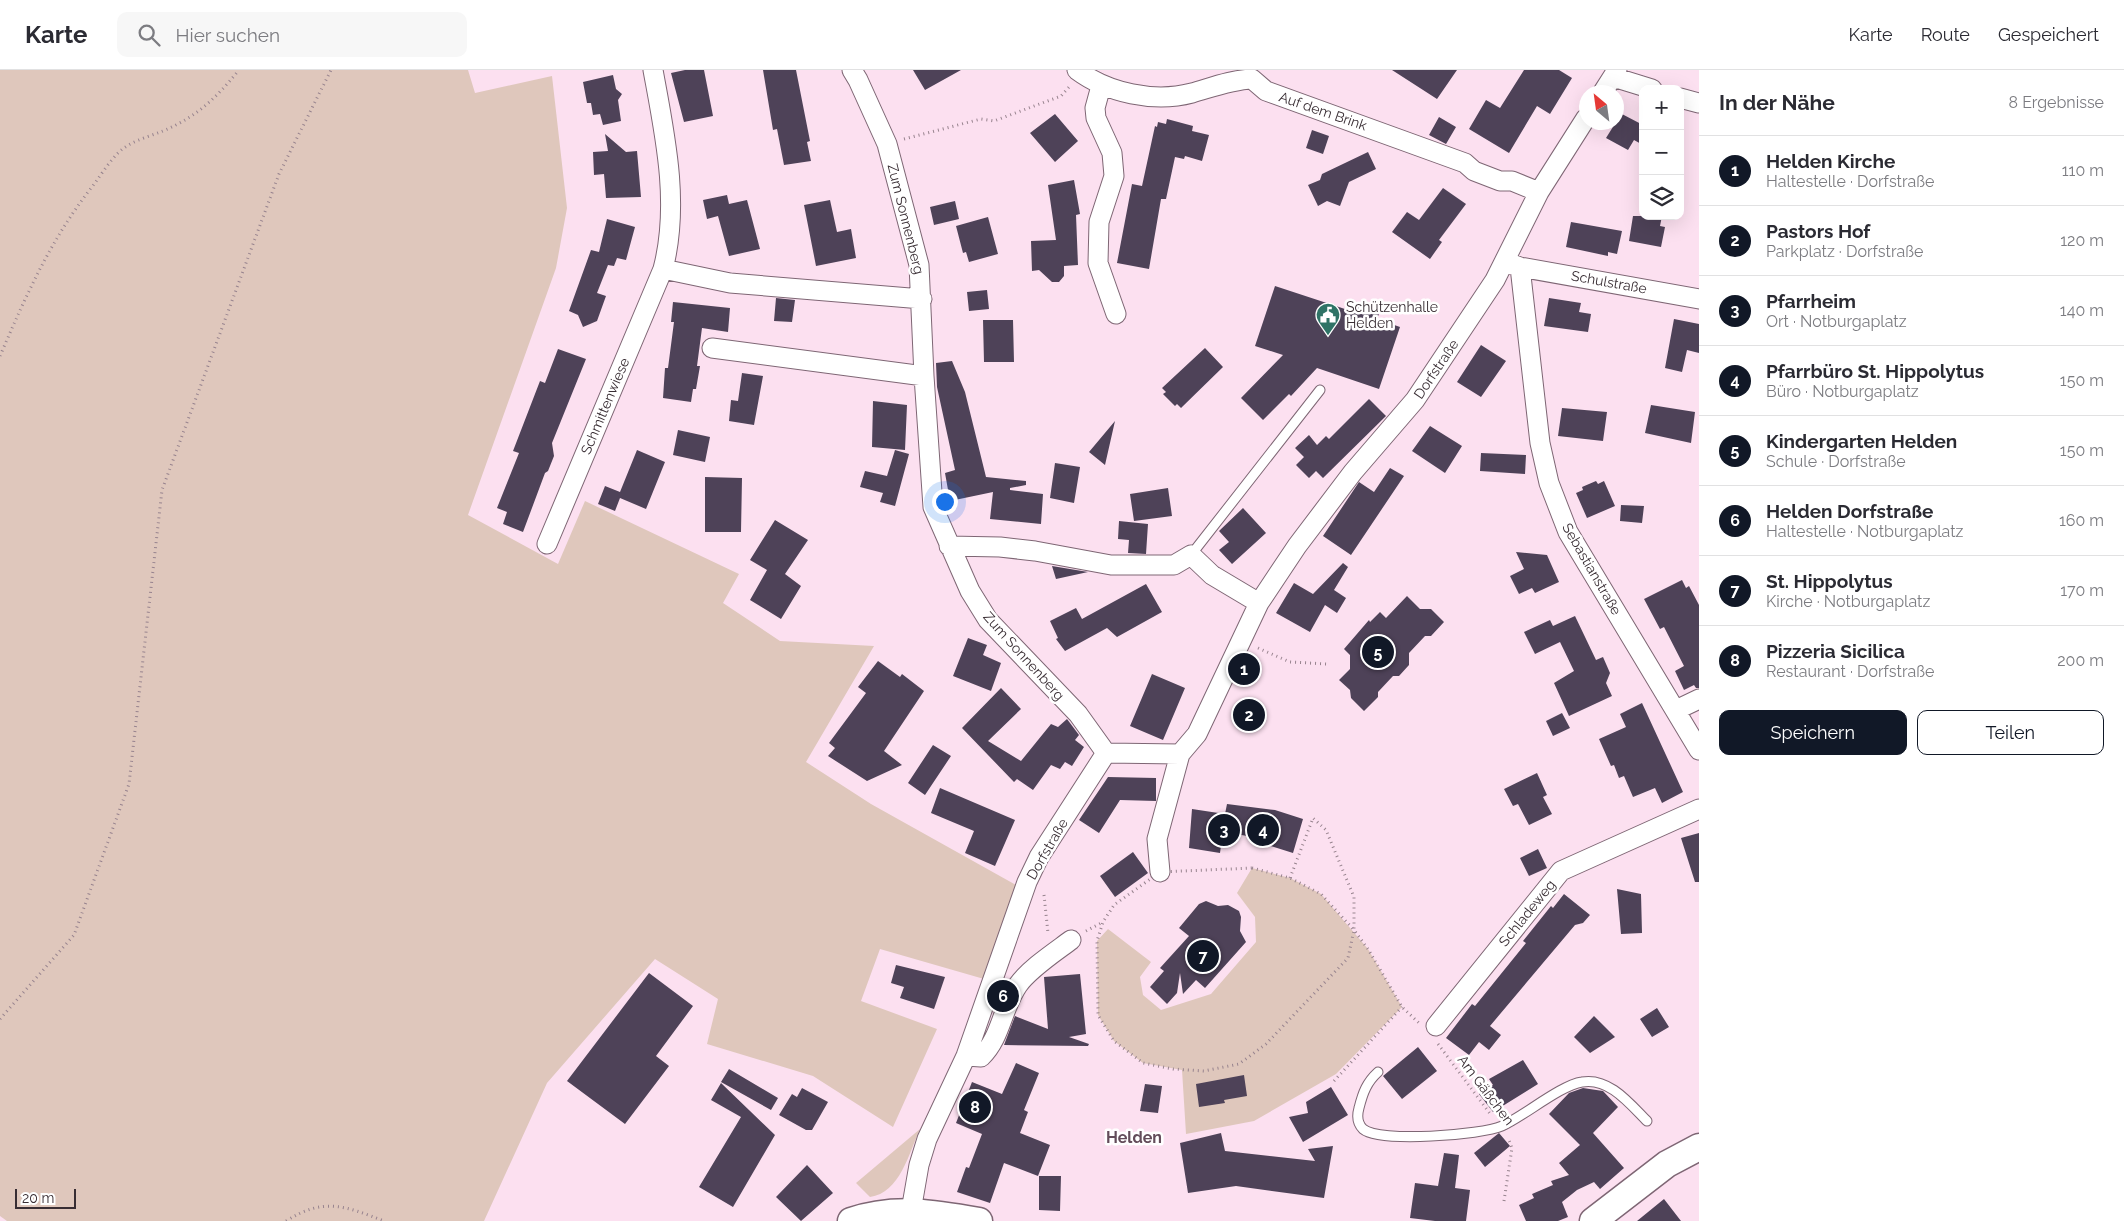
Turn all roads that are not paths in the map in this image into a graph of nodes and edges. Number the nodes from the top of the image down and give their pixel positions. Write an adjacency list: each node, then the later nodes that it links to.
1 (653, 70): 13 (street, Schmittenwiese)
2 (852, 70): 14 (street, Zum Sonnenberg)
3 (1080, 72): 6 (street, Auf dem Brink)
4 (1255, 74): 6 (street, Auf dem Brink); 11 (street, Auf dem Brink)
5 (1611, 80): 7 (street)
6 (1101, 86): 16 (street)
7 (1639, 86)
8 (1684, 99): 9 (street)
9 (1699, 103)
10 (1579, 129): 11 (street, Dorfstraße)
11 (1539, 192): 12 (street, Dorfstraße)
12 (1512, 264): 15 (street, Schulstraße); 23 (street, Dorfstraße); 25 (street, Sebastianstraße)
13 (663, 269): 14 (street); 20 (street, Schmittenwiese)
14 (922, 299): 18 (street, Zum Sonnenberg)
15 (1699, 299)
16 (1116, 314)
17 (712, 348): 18 (street)
18 (924, 376): 21 (street, Zum Sonnenberg)
19 (1320, 390): 22 (lane)
20 (547, 544)
21 (949, 546): 22 (street); 27 (street, Zum Sonnenberg)
22 (1191, 555): 23 (street)
23 (1260, 603): 28 (street, Dorfstraße)
24 (1699, 699): 25 (street)
25 (1676, 710): 26 (street, Sebastianstraße)
26 (1699, 750)
27 (1106, 753): 28 (street); 33 (street, Dorfstraße)
28 (1180, 754): 30 (street)
29 (1699, 809): 32 (street, Schladeweg)
30 (1160, 872)
31 (1071, 940): 33 (street)
32 (1432, 1031)
33 (966, 1056): 37 (street, Dorfstraße)
34 (1378, 1072): 35 (lane)
35 (1647, 1121)
36 (1699, 1147): 40 (main road)
37 (911, 1211): 38 (main road); 39 (main road)
38 (851, 1221)
39 (979, 1221)
40 (1592, 1221)

